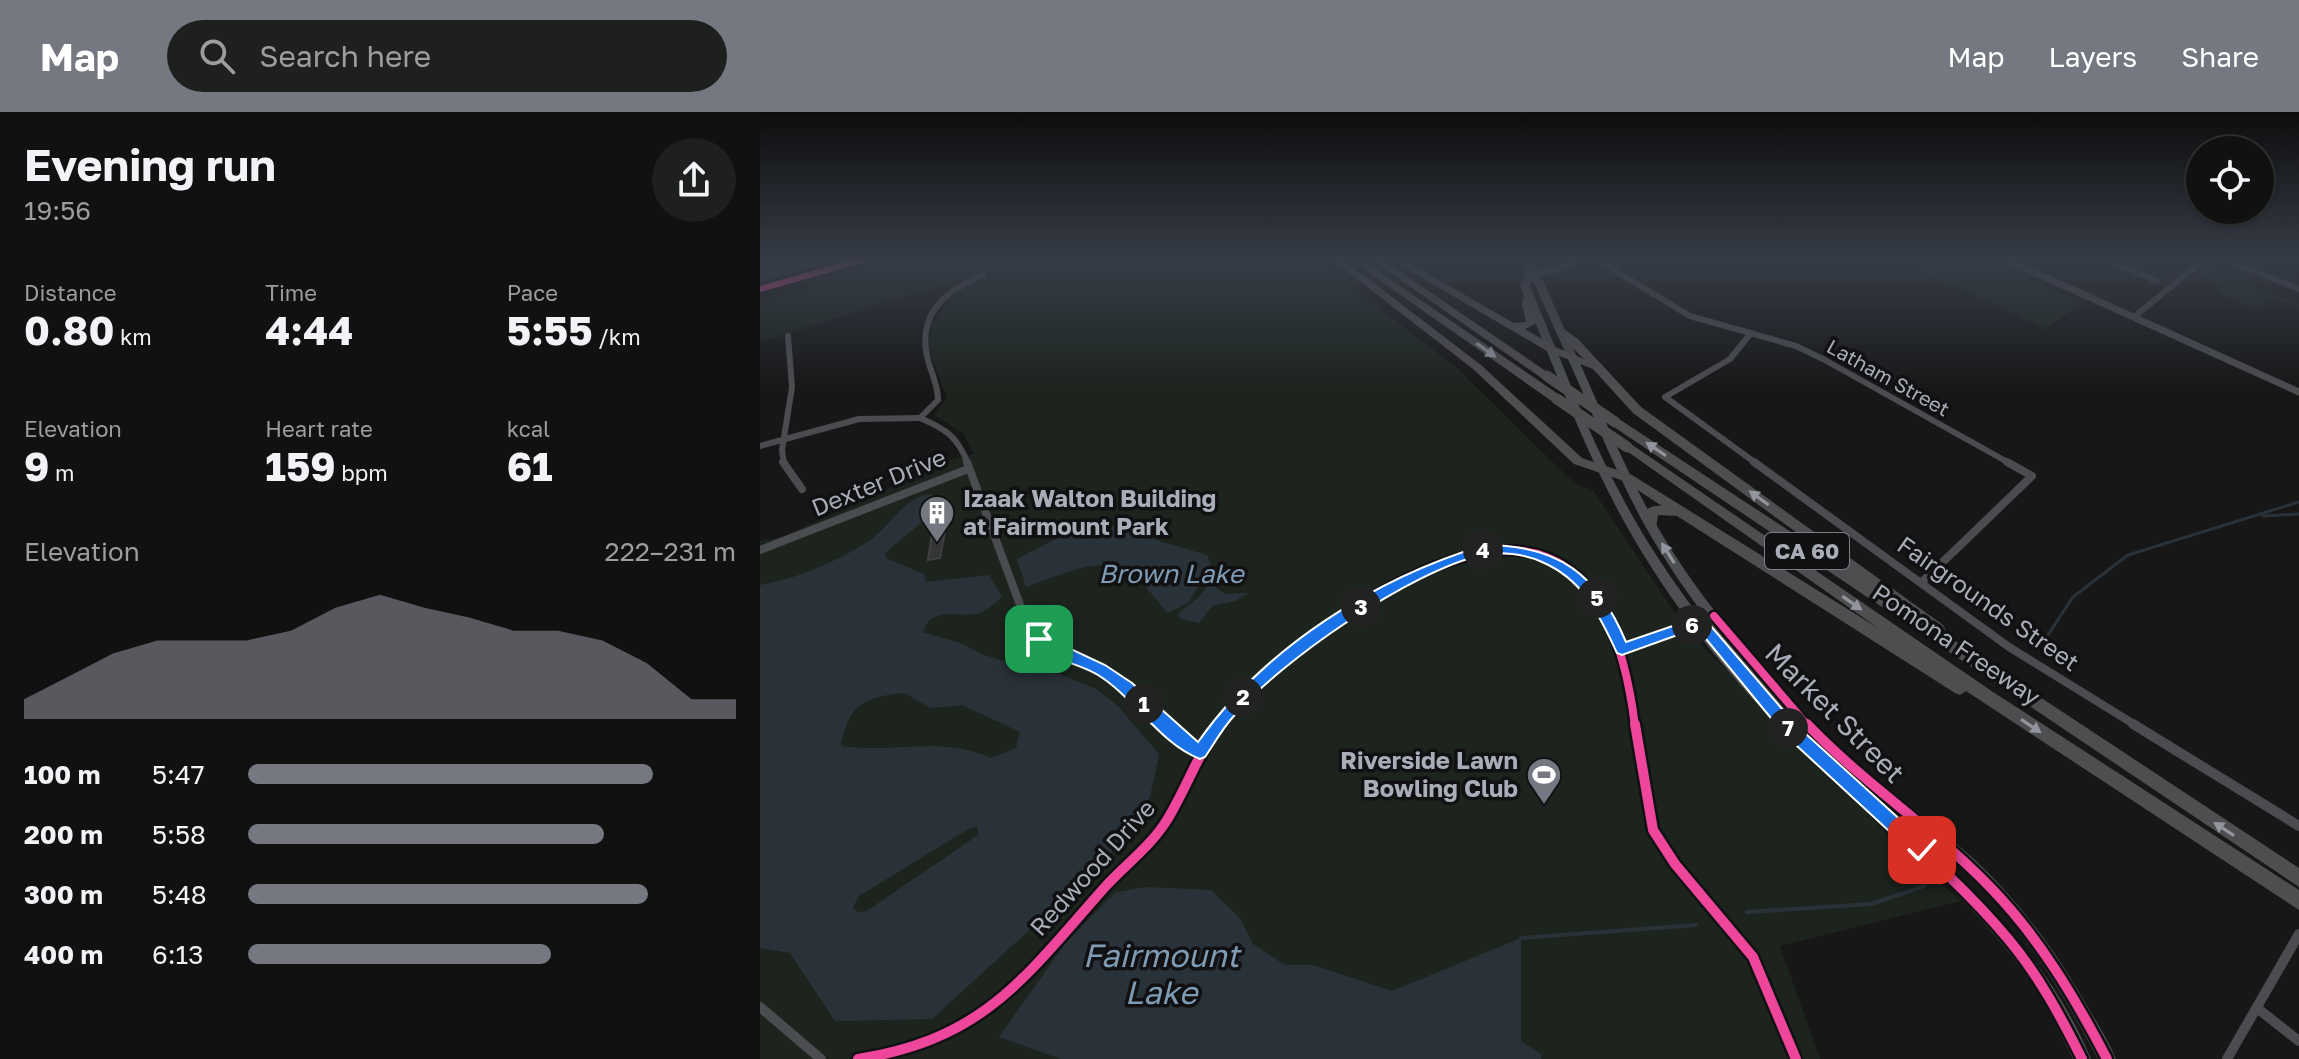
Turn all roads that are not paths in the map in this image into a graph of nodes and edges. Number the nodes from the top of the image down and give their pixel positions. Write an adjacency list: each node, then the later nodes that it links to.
1 (938, 302): 21 (street)
2 (1393, 302): 25 (highway)
3 (1417, 302): 36 (highway, Pomona Freeway / CA 60, one-way to 36, bridge)
4 (1439, 302): 35 (highway, Pomona Freeway / CA 60, one-way to 4, bridge)
5 (1469, 302): 13 (highway)
6 (1527, 302): 13 (highway)
7 (1532, 302): 17 (main road, Market Street)
8 (1548, 302): 14 (main road, Market Street)
9 (1667, 302): 15 (street, Latham Street)
10 (2101, 302): 12 (street)
11 (2153, 302): 12 (street)
12 (2134, 317): 20 (street)
13 (1510, 326): 17 (highway)
14 (1561, 332): 18 (main road, Market Street); 19 (highway)
15 (1751, 333): 31 (street, Fairgrounds Street); 31 (street, Latham Street)
16 (788, 336): 22 (street)
17 (1551, 349): 18 (highway); 25 (main road, Market Street)
18 (1573, 359): 19 (highway); 26 (main road, Market Street)
19 (1596, 368): 35 (highway, one-way to 19)
20 (2299, 392)
21 (920, 418): 22 (street); 24 (street)
22 (782, 439): 23 (street); 27 (street)
23 (760, 446)
24 (968, 469): 30 (street, Dexter Drive); 37 (street, Dexter Drive)
25 (1603, 471): 26 (highway); 33 (main road, Market Street)
26 (1628, 478): 28 (highway); 29 (main road, Market Street)
27 (802, 489)
28 (1684, 514): 29 (highway); 36 (highway)
29 (1651, 525): 32 (main road, Market Street, one-way to 29)
30 (760, 550)
31 (1921, 583): 38 (street, Fairgrounds Street)
32 (1714, 616): 33 (street); 49 (main road, Market Street)
33 (1699, 622): 34 (street); 48 (main road, Market Street)
34 (1622, 649): 37 (street, Redwood Drive); 47 (street, Redwood Drive)
35 (1999, 680): 39 (highway, Pomona Freeway / CA 60, one-way to 35)
36 (1988, 697): 40 (highway, Pomona Freeway / CA 60, one-way to 40)
37 (1200, 752): 46 (street, Redwood Drive)
38 (2299, 826)
39 (2294, 874)
40 (2299, 901)
41 (2299, 934): 43 (street)
42 (760, 1007): 45 (street)
43 (2257, 1008): 44 (street); 50 (street)
44 (2299, 1041)
45 (821, 1059)
46 (858, 1059)
47 (1796, 1059)
48 (2082, 1059)
49 (2107, 1059)
50 (2227, 1059)

